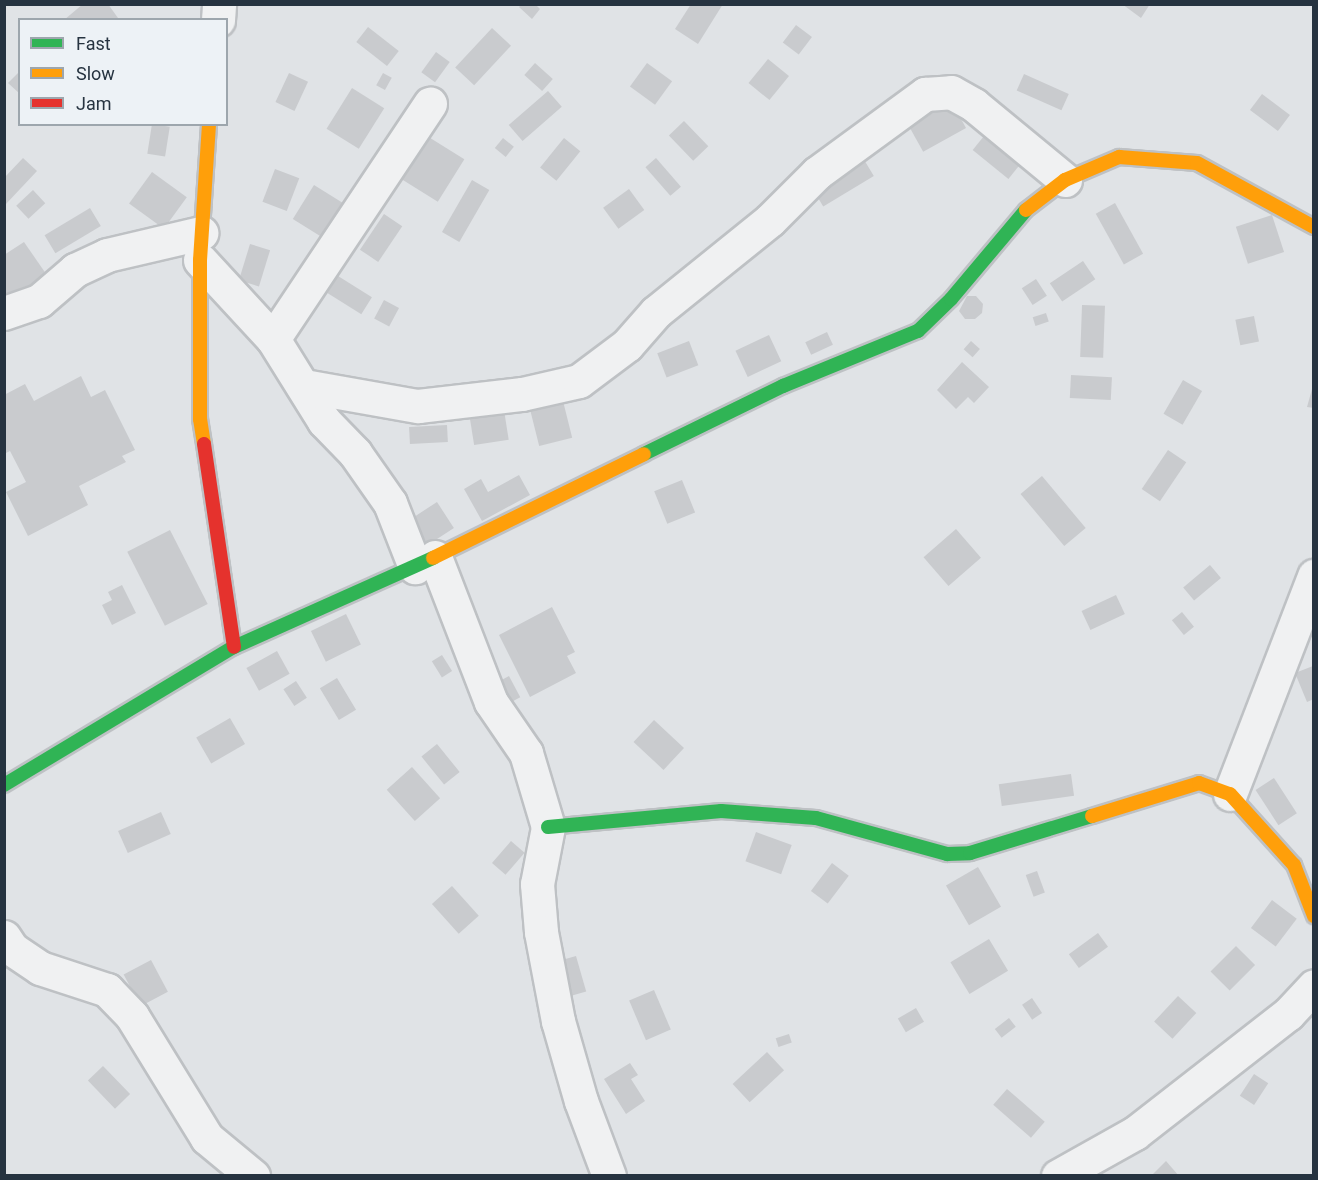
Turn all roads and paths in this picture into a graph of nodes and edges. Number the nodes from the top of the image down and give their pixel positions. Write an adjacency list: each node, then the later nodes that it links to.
1 (429, 104): 7 (street)
2 (209, 126): 5 (street)
3 (1065, 180): 4 (street); 8 (street); 9 (street)
4 (1314, 227)
5 (201, 247): 6 (street); 7 (street); 11 (street)
6 (4, 313)
7 (273, 339): 8 (street)
8 (304, 386): 9 (street)
9 (425, 562): 11 (street); 14 (street)
10 (1314, 576): 13 (street)
11 (234, 647): 12 (street)
12 (4, 785)
13 (1230, 794): 14 (street); 15 (street)
14 (548, 827): 19 (street)
15 (1314, 916)
16 (4, 937): 18 (street)
17 (1314, 986): 20 (street)
18 (253, 1176)
19 (609, 1176)
20 (1058, 1176)

